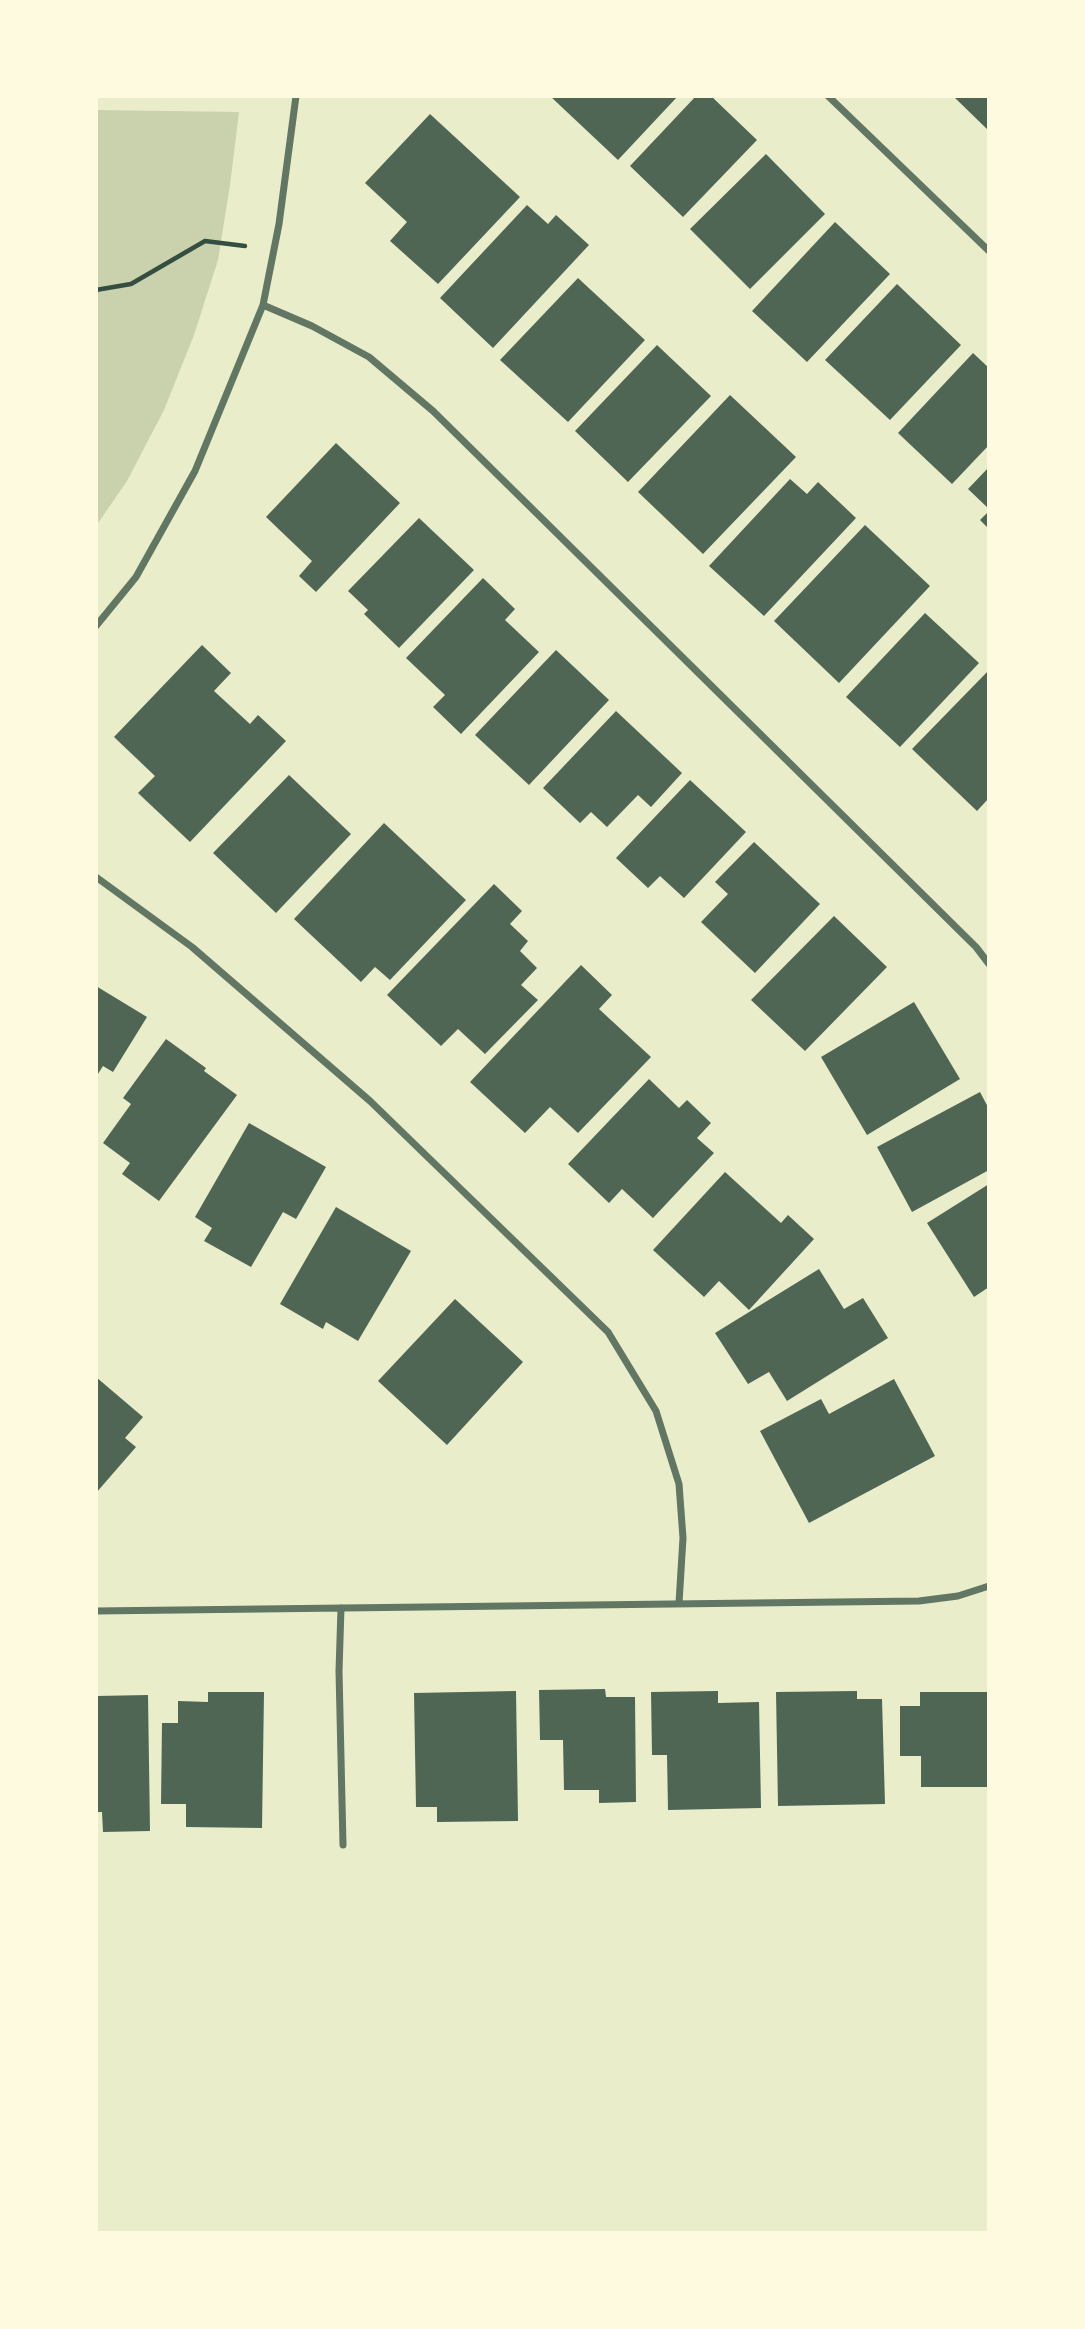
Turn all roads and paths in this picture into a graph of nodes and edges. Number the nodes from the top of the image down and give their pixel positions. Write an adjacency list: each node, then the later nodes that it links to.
1 (296, 96): 6 (street)
2 (828, 96): 4 (street)
3 (245, 246): 5 (path)
4 (989, 251)
5 (96, 290)
6 (263, 305): 7 (street); 9 (street)
7 (96, 626)
8 (96, 877): 11 (street)
9 (989, 964)
10 (989, 1586): 11 (street)
11 (679, 1603): 12 (street)
12 (341, 1608): 13 (street); 14 (street)
13 (96, 1611)
14 (343, 1845)

